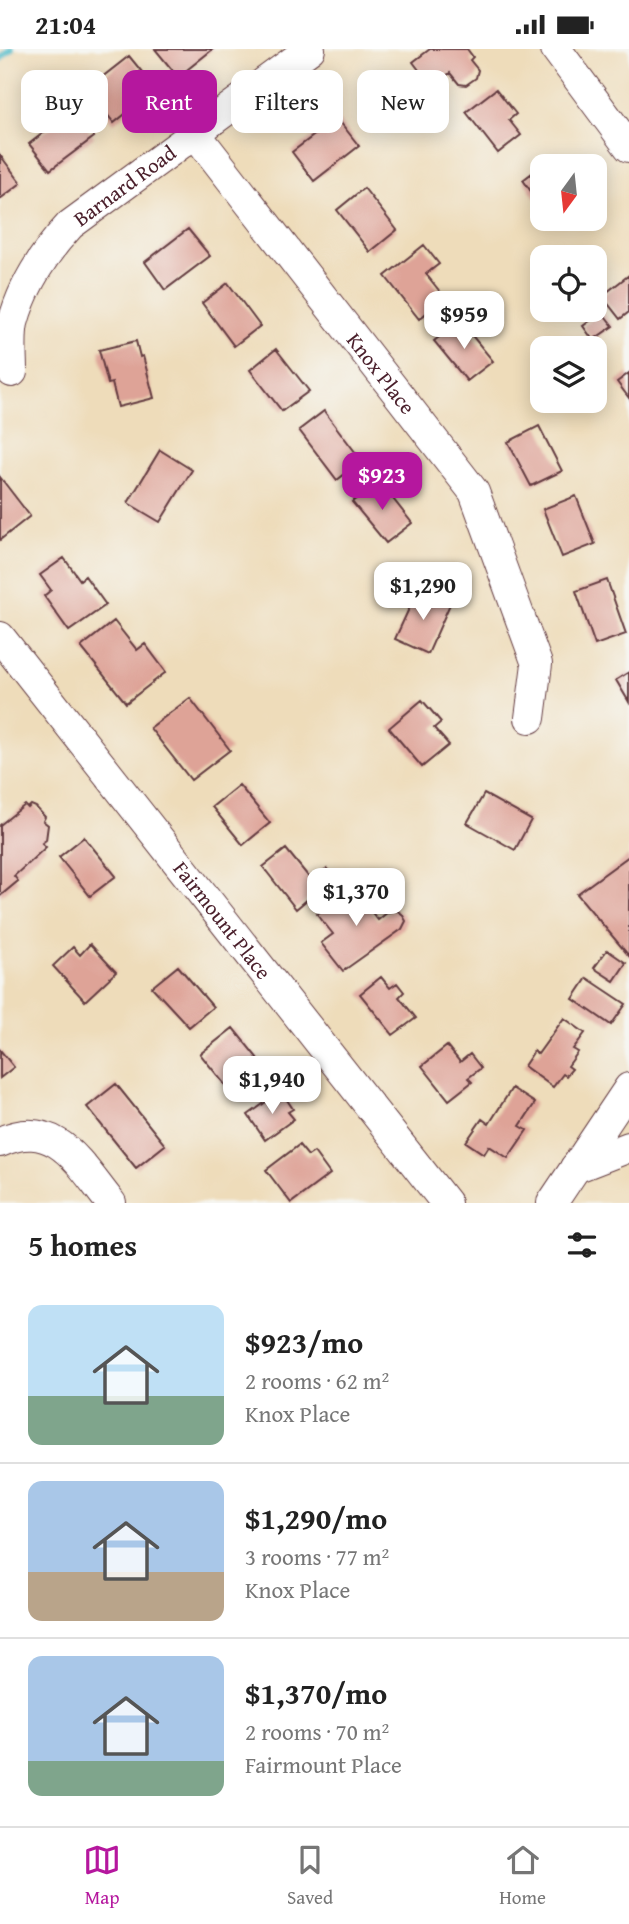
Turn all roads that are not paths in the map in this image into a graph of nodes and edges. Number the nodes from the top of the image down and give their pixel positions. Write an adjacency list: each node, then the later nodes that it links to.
1 (310, 49): 3 (street, Barnard Road)
2 (556, 49): 5 (street)
3 (217, 117)
4 (195, 133): 6 (street, Barnard Road); 8 (street, Knox Place)
5 (629, 147)
6 (12, 372)
7 (0, 637): 14 (street, Fairmount Place)
8 (530, 718)
9 (627, 1095): 12 (street)
10 (0, 1142): 13 (street)
11 (629, 1147): 12 (street)
12 (575, 1168): 15 (street)
13 (111, 1203)
14 (446, 1203)
15 (552, 1203)

